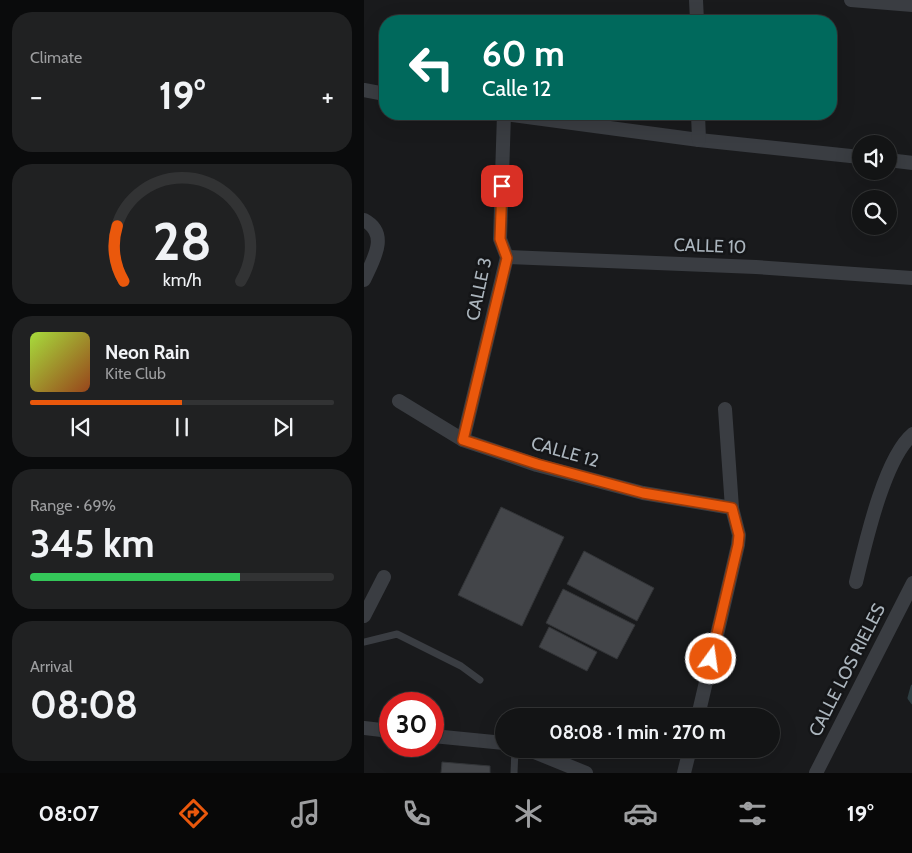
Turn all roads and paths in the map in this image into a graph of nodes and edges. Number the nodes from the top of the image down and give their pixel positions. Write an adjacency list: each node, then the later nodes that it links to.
1 (696, 0): 4 (street)
2 (851, 0): 3 (street)
3 (912, 5)
4 (696, 15)
5 (364, 90): 6 (street)
6 (379, 93)
7 (504, 120): 15 (street, CALLE 3)
8 (549, 120): 10 (street)
9 (698, 120): 10 (street)
10 (699, 140): 11 (street)
11 (852, 156)
12 (897, 161): 13 (street)
13 (912, 163)
14 (364, 220): 17 (street)
15 (507, 258): 16 (street, CALLE 10); 21 (street, CALLE 3)
16 (912, 278)
17 (364, 280)
18 (399, 401): 21 (street, CALLE 12)
19 (725, 409): 22 (street)
20 (912, 434): 24 (street)
21 (463, 440): 22 (street, CALLE 12)
22 (732, 508): 29 (street)
23 (384, 577): 26 (street)
24 (856, 582)
25 (912, 583): 40 (street, CALLE LOS RIELES)
26 (364, 616)
27 (364, 642): 28 (lane)
28 (480, 680)
29 (700, 708)
30 (364, 728): 31 (street)
31 (379, 730)
32 (444, 737): 33 (street)
33 (495, 742)
34 (515, 758): 37 (lane)
35 (549, 758): 38 (street)
36 (688, 758): 39 (street)
37 (514, 773)
38 (586, 773)
39 (684, 773)
40 (816, 773)

